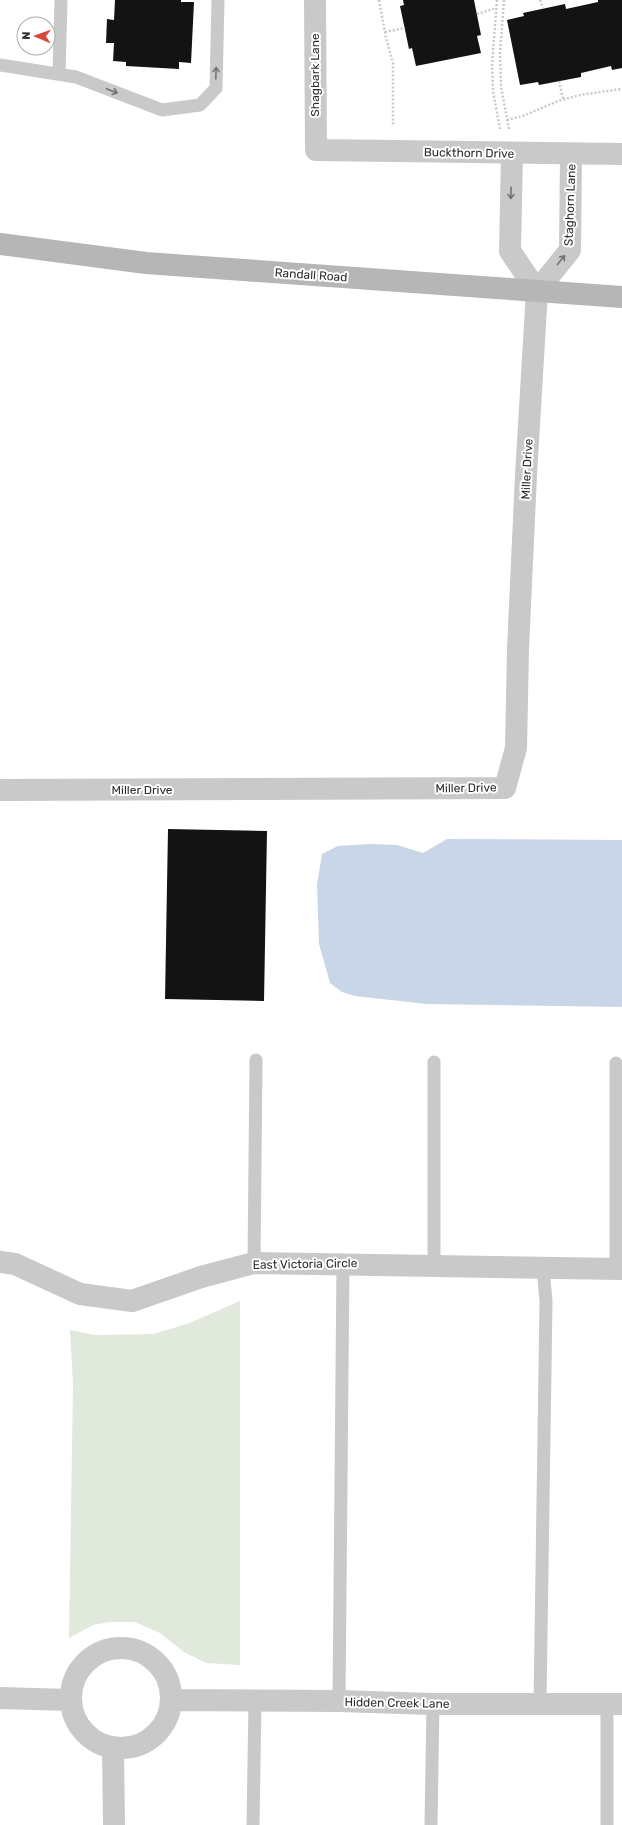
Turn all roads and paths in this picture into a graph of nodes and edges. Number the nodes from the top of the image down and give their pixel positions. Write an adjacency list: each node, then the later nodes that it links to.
1 (61, 0): 15 (lane)
2 (218, 0): 15 (lane, one-way to 2)
3 (315, 0): 22 (street, Shagbark Lane)
4 (379, 0): 13 (path)
5 (497, 0): 9 (path)
6 (504, 0): 8 (path)
7 (540, 0): 10 (path)
8 (504, 4): 9 (path); 19 (path)
9 (496, 7): 11 (path); 21 (path)
10 (543, 8)
11 (477, 14)
12 (405, 28): 13 (path)
13 (385, 32): 20 (path)
14 (0, 65): 15 (lane)
15 (59, 74)
16 (559, 81): 18 (path)
17 (622, 89): 18 (path)
18 (563, 99): 19 (path)
19 (507, 120): 21 (path)
20 (393, 128)
21 (508, 142): 22 (street, Buckthorn Drive); 23 (street, Buckthorn Drive); 26 (street, one-way to 26)
22 (316, 150)
23 (571, 154): 24 (street, Buckthorn Drive); 26 (street, Staghorn Lane, one-way to 23)
24 (622, 154)
25 (0, 244): 26 (main road, Randall Road)
26 (538, 291): 27 (main road, Randall Road); 28 (street, Miller Drive)
27 (622, 297)
28 (0, 790)
29 (256, 1060): 33 (lane)
30 (434, 1062): 35 (lane)
31 (616, 1063): 37 (lane)
32 (0, 1262): 33 (street, East Victoria Circle)
33 (254, 1263): 34 (street, East Victoria Circle)
34 (343, 1263): 35 (street, East Victoria Circle); 42 (lane)
35 (434, 1265): 36 (street, East Victoria Circle)
36 (543, 1269): 37 (street, East Victoria Circle); 43 (lane)
37 (619, 1269)
38 (0, 1698): 39 (street)
39 (70, 1700): 40 (street); 46 (street)
40 (172, 1700): 41 (street, Hidden Creek Lane); 46 (street)
41 (255, 1701): 42 (street, Hidden Creek Lane); 48 (lane)
42 (339, 1701): 44 (street, Hidden Creek Lane)
43 (540, 1703): 44 (street, Hidden Creek Lane); 45 (street, Hidden Creek Lane)
44 (433, 1704): 49 (lane)
45 (615, 1704): 50 (lane)
46 (113, 1749): 47 (street)
47 (114, 1825)
48 (253, 1825)
49 (431, 1825)
50 (607, 1825)

